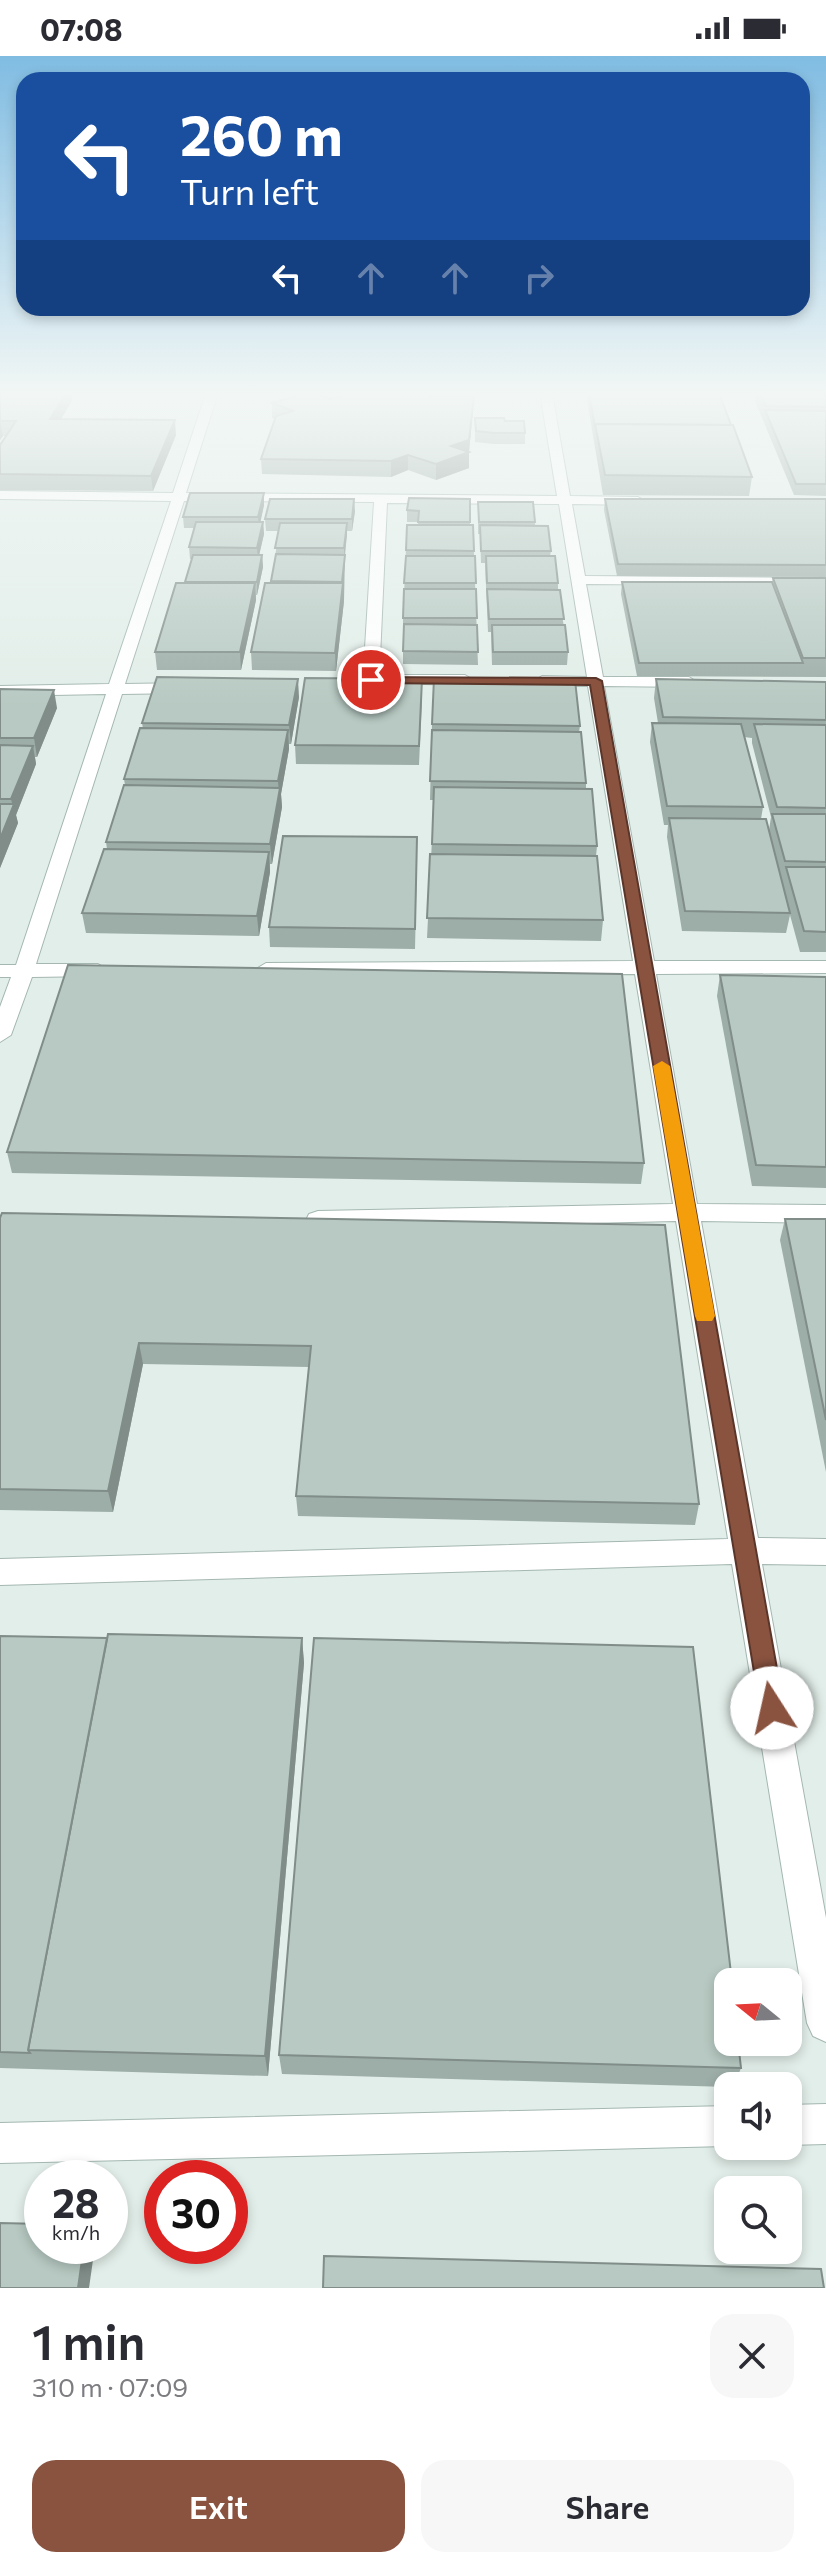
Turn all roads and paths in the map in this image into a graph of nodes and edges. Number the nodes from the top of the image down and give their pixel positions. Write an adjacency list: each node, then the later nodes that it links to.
1 (178, 497): 14 (street)
2 (194, 497): 3 (street)
3 (381, 499): 4 (street); 8 (street)
4 (565, 500): 5 (street); 6 (street)
5 (657, 501)
6 (579, 580): 7 (street); 10 (street)
7 (826, 582)
8 (476, 680)
9 (521, 681): 10 (street)
10 (596, 681): 11 (street); 15 (street)
11 (703, 682)
12 (196, 687): 14 (street)
13 (0, 691): 14 (street)
14 (116, 691): 20 (street)
15 (645, 966): 16 (street); 17 (street); 22 (street)
16 (826, 967)
17 (247, 969)
18 (120, 970): 20 (street)
19 (0, 971): 20 (street)
20 (24, 971): 21 (street)
21 (0, 1035)
22 (687, 1212): 23 (street); 24 (street); 25 (street)
23 (826, 1214)
24 (288, 1220)
25 (745, 1551): 26 (street); 27 (street); 28 (street)
26 (826, 1552)
27 (0, 1572)
28 (826, 2023)
29 (826, 2124): 30 (street)
30 (802, 2125)
31 (714, 2126): 32 (street)
32 (0, 2143)

